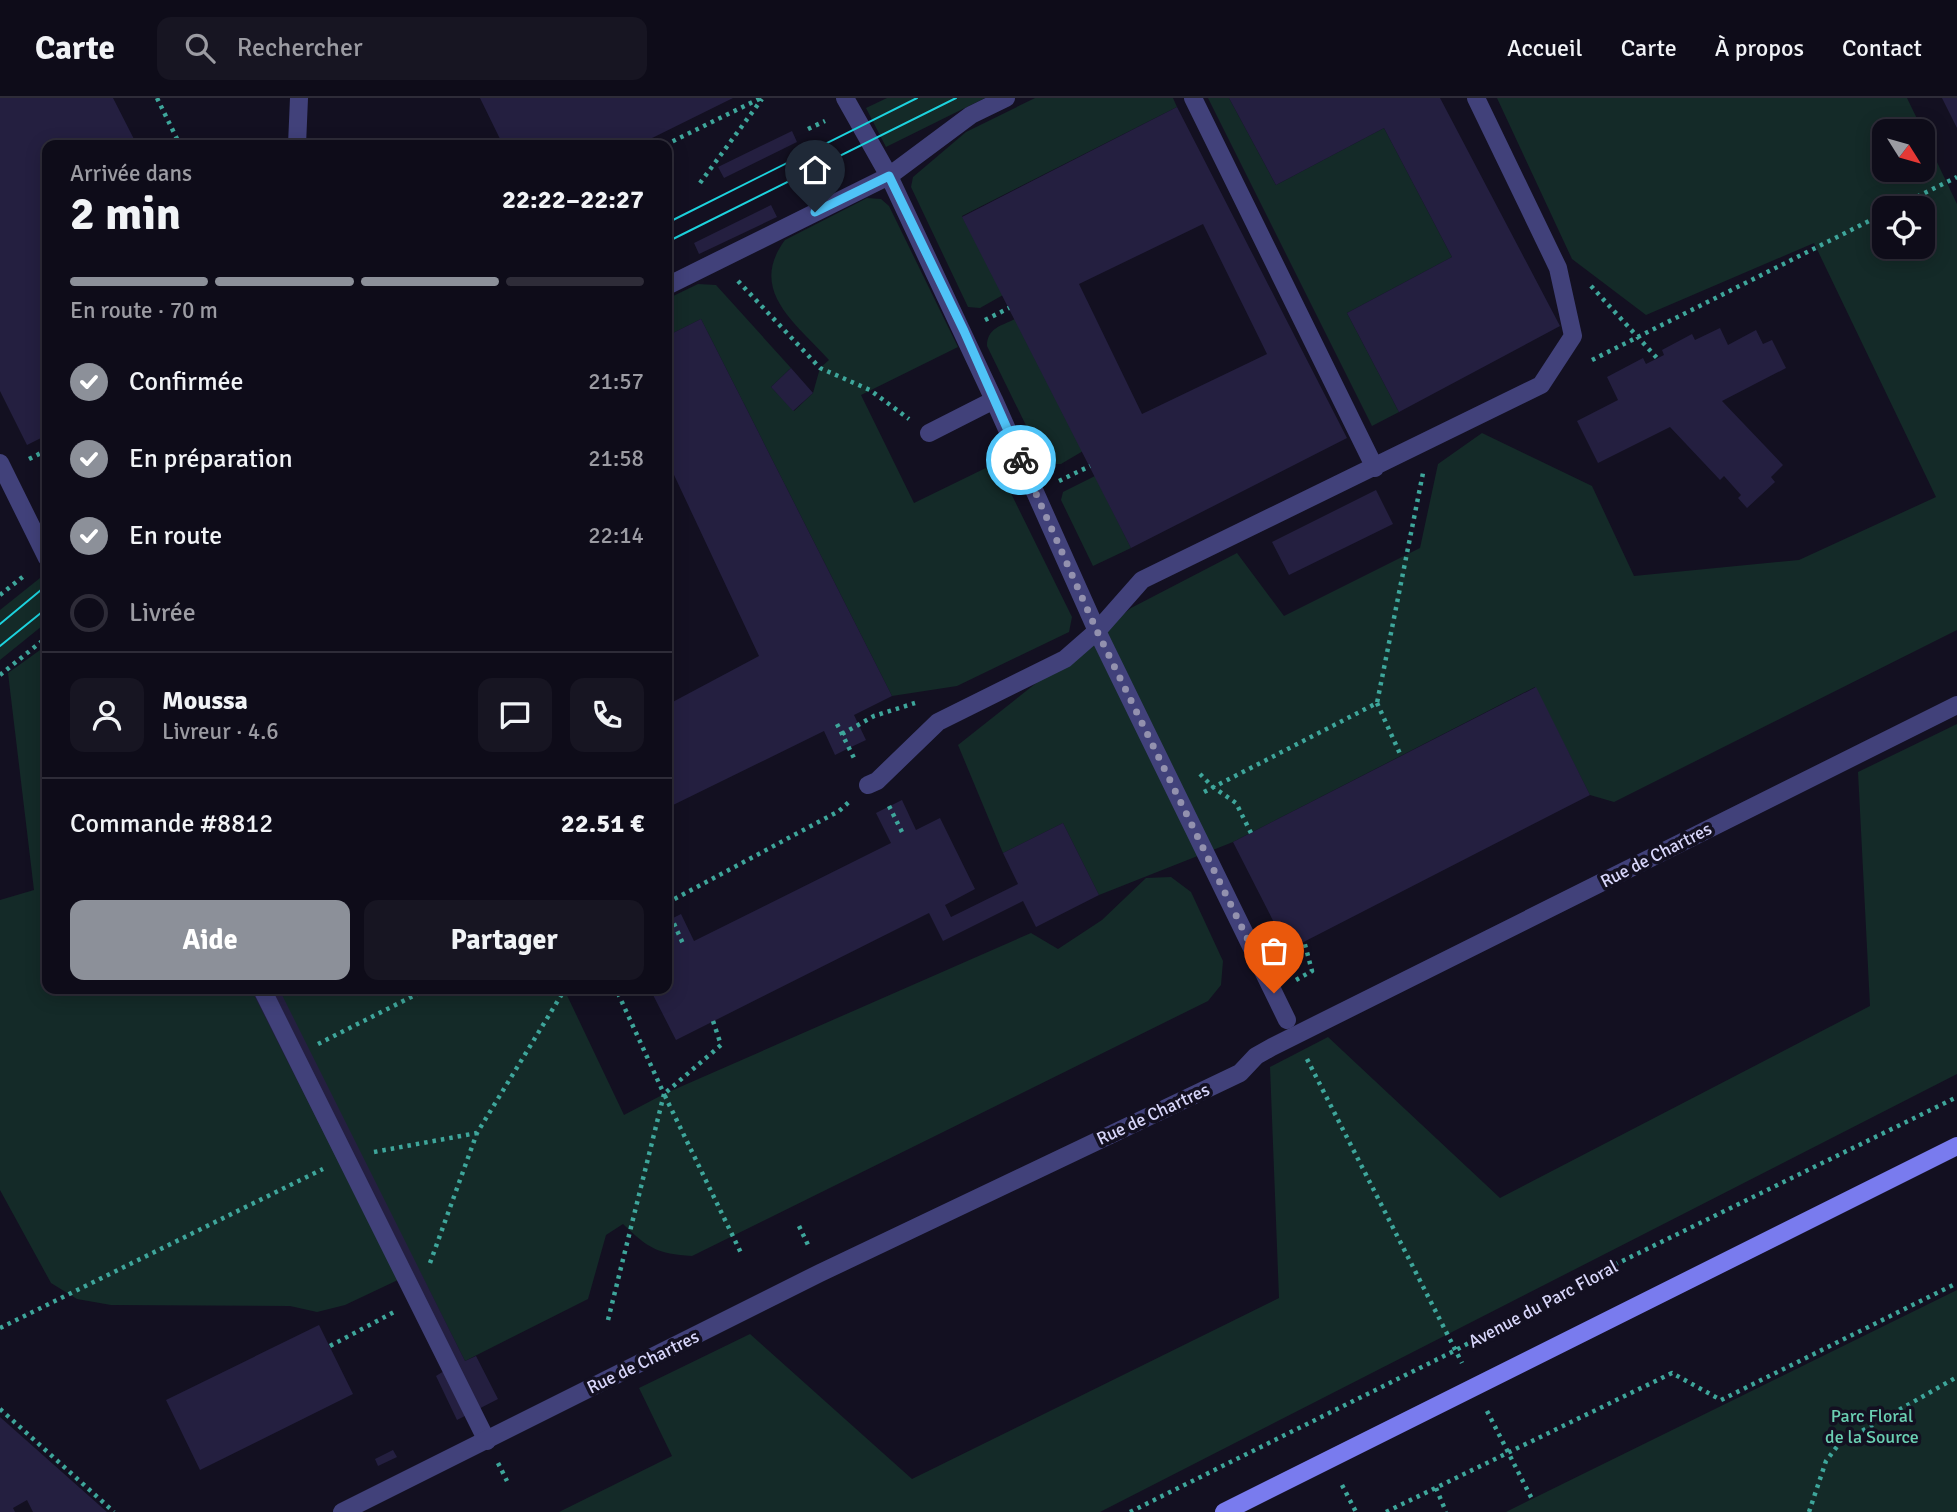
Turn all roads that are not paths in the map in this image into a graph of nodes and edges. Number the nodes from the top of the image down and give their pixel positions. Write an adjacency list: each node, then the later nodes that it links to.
1 (299, 98): 6 (street)
2 (845, 98): 7 (street)
3 (1006, 98): 7 (street)
4 (1193, 98): 12 (street)
5 (1476, 98): 12 (street)
6 (297, 140)
7 (889, 176): 8 (street); 9 (street)
8 (672, 284)
9 (994, 400): 10 (street); 14 (street)
10 (929, 433)
11 (0, 463): 13 (street)
12 (1375, 468): 14 (street)
13 (42, 548)
14 (1097, 631): 16 (street); 18 (street)
15 (1957, 705): 20 (street, Rue de Chartres)
16 (868, 785)
17 (264, 994): 20 (street)
18 (1287, 1020)
19 (1957, 1146): 22 (main road)
20 (490, 1449): 21 (street, Rue de Chartres)
21 (342, 1512)
22 (1224, 1512)

